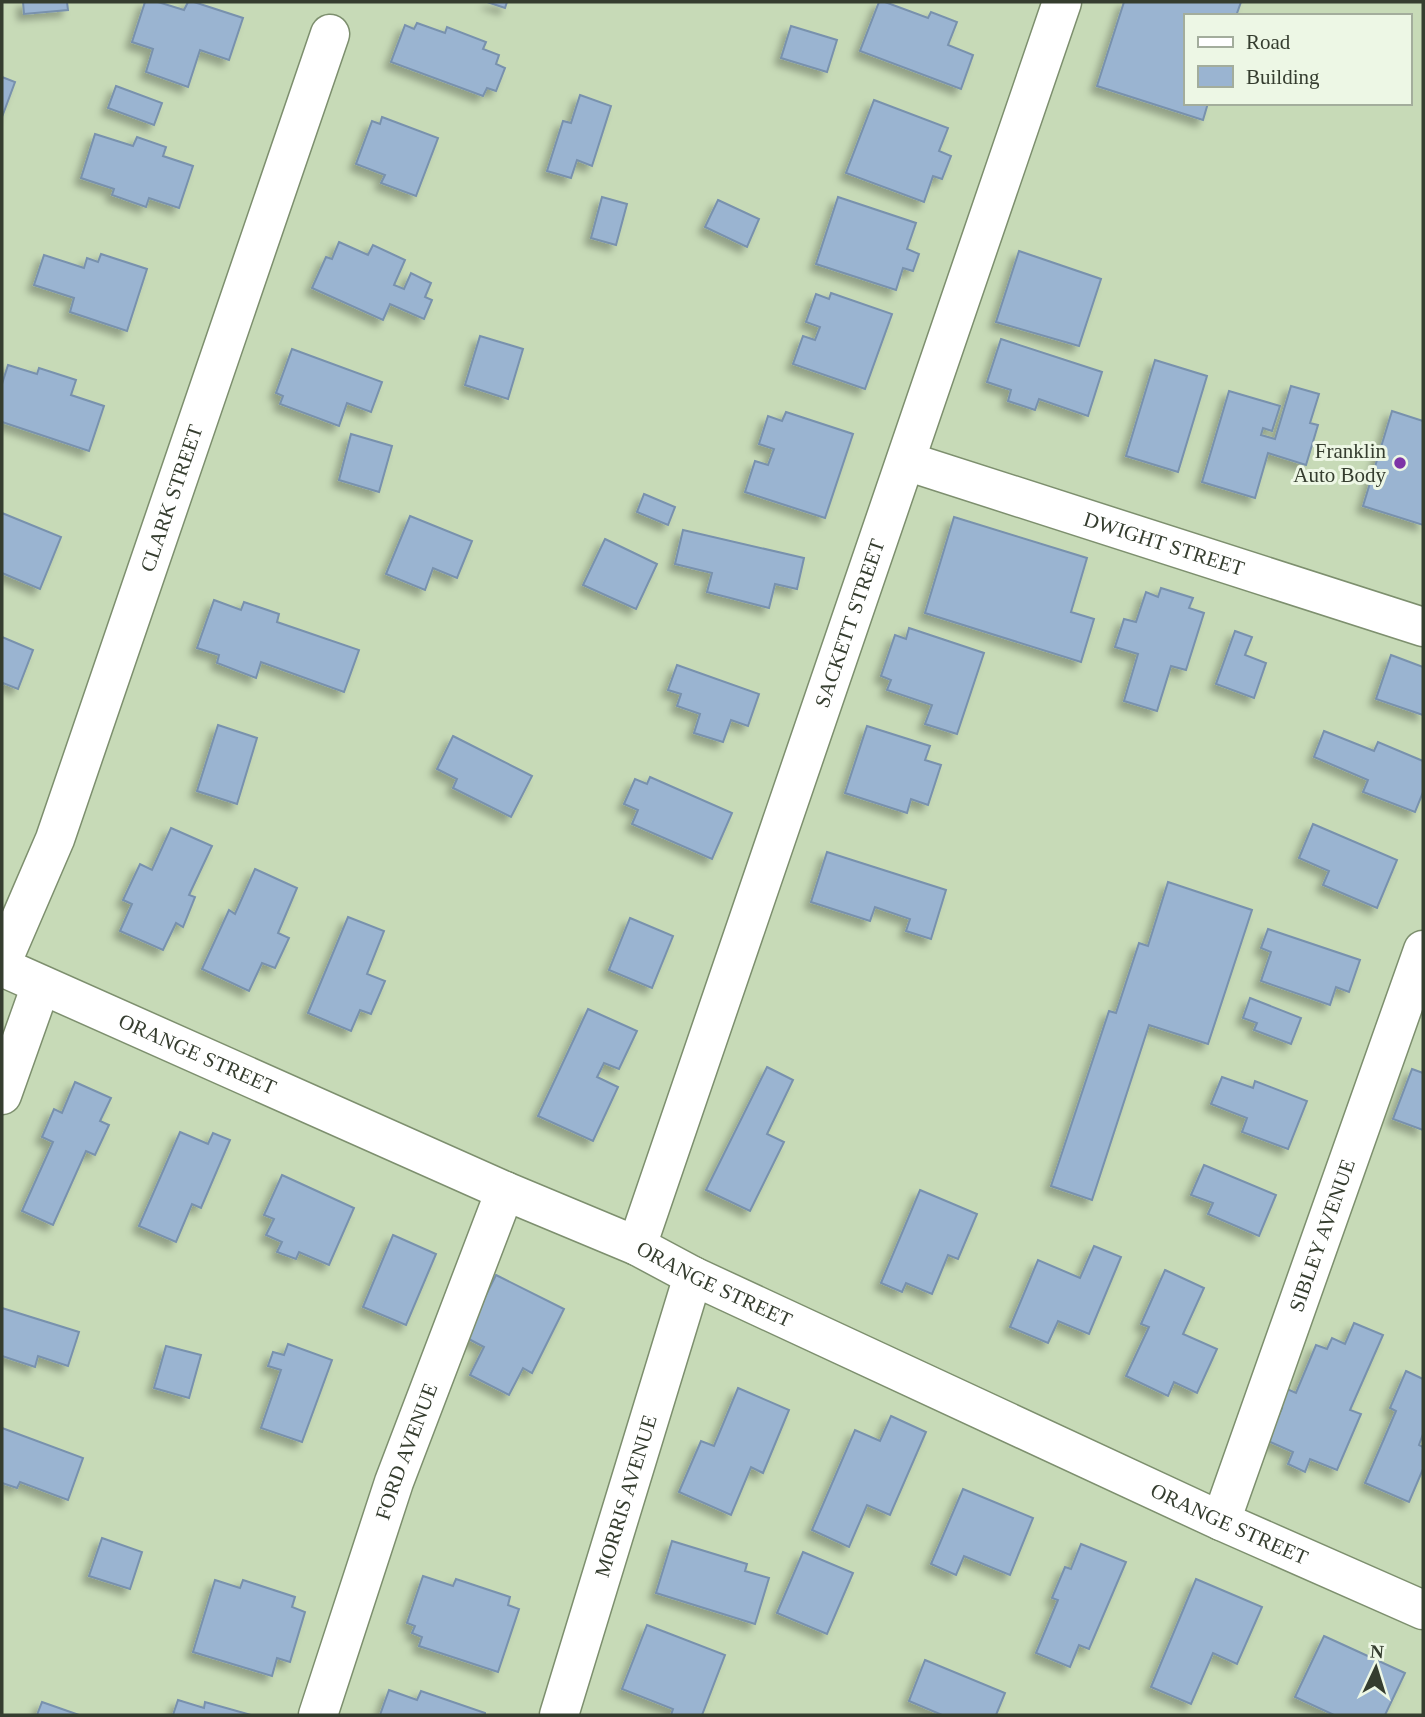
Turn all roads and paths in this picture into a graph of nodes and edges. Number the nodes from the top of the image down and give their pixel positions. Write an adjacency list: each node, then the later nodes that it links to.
1 (1062, 2): 3 (street, SACKETT STREET)
2 (330, 34): 6 (street, CLARK STREET)
3 (906, 461): 4 (street, DWIGHT STREET); 10 (street, SACKETT STREET)
4 (1423, 627)
5 (1423, 950): 12 (street, SIBLEY AVENUE)
6 (2, 964): 7 (street, ORANGE STREET)
7 (41, 985): 8 (street); 9 (street, ORANGE STREET)
8 (2, 1095)
9 (505, 1191): 10 (street, ORANGE STREET); 14 (street, FORD AVENUE)
10 (637, 1246): 11 (street, ORANGE STREET)
11 (693, 1276): 12 (street, ORANGE STREET); 15 (street, MORRIS AVENUE)
12 (1221, 1521): 13 (street, ORANGE STREET)
13 (1423, 1609)
14 (318, 1715)
15 (559, 1715)

